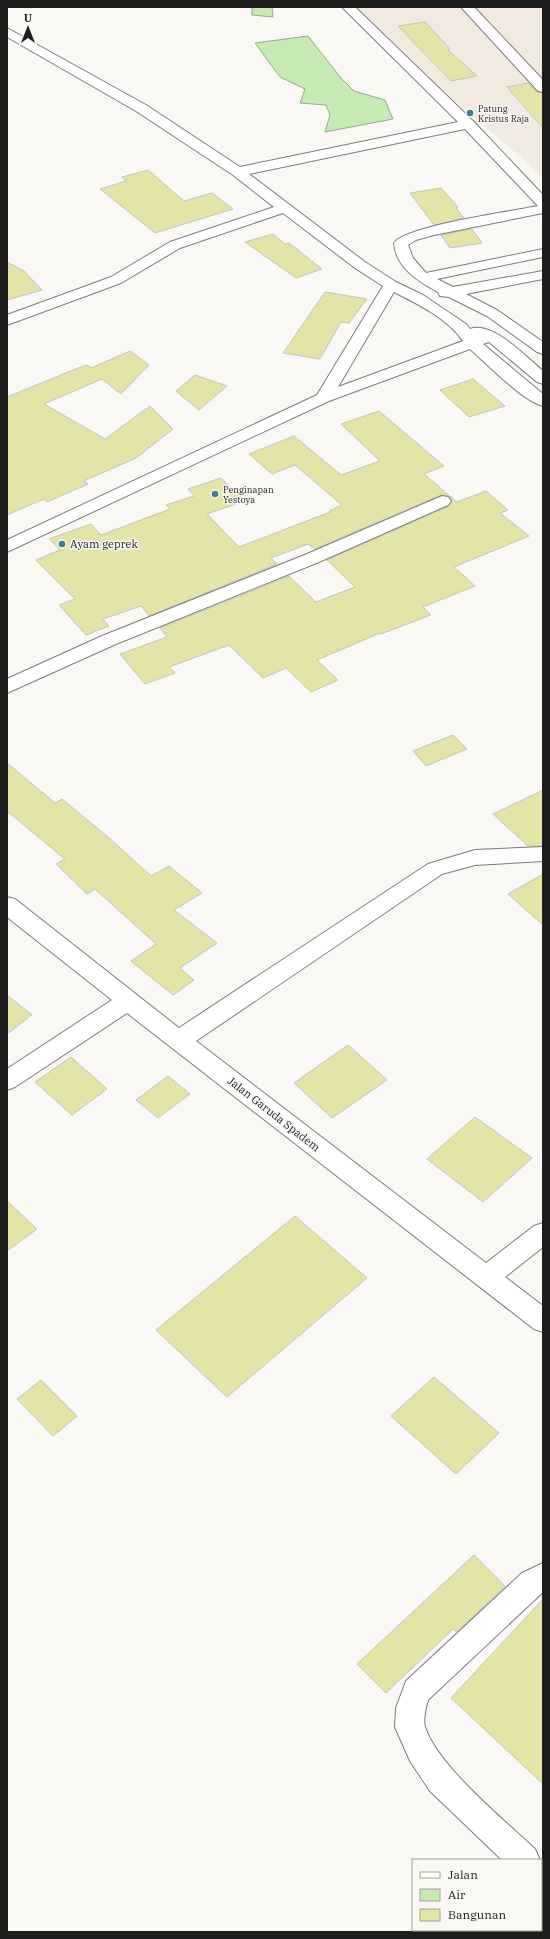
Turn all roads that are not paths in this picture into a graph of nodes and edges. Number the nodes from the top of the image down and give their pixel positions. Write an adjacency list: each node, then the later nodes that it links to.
1 (348, 7): 5 (street)
2 (467, 7): 4 (street)
3 (9, 35): 6 (street)
4 (543, 88)
5 (468, 124): 6 (street); 7 (street)
6 (238, 172): 8 (street)
7 (543, 203)
8 (284, 208): 15 (street); 18 (street)
9 (543, 209): 13 (street)
10 (543, 253): 11 (street)
11 (505, 261): 13 (street); 14 (street)
12 (543, 275): 14 (street)
13 (423, 278): 16 (street)
14 (520, 279): 16 (street)
15 (391, 285): 17 (street); 24 (street)
16 (450, 292): 17 (street); 22 (street)
17 (418, 298): 19 (street)
18 (7, 320)
19 (461, 327): 20 (street); 21 (street)
20 (491, 336): 21 (street); 23 (street)
21 (473, 344): 24 (street); 25 (street)
22 (543, 349)
23 (543, 379)
24 (323, 398): 27 (street)
25 (543, 401)
26 (442, 501): 28 (street)
27 (7, 547)
28 (7, 687)
29 (543, 854): 32 (street)
30 (7, 905): 31 (street, Jalan Garuda Spadem)
31 (128, 1001): 32 (street, Jalan Garuda Spadem); 33 (street)
32 (179, 1040): 35 (street, Jalan Garuda Spadem)
33 (7, 1081)
34 (543, 1233): 35 (street)
35 (486, 1277): 36 (street, Jalan Garuda Spadem)
36 (543, 1321)
37 (543, 1577): 38 (street)
38 (523, 1859)

